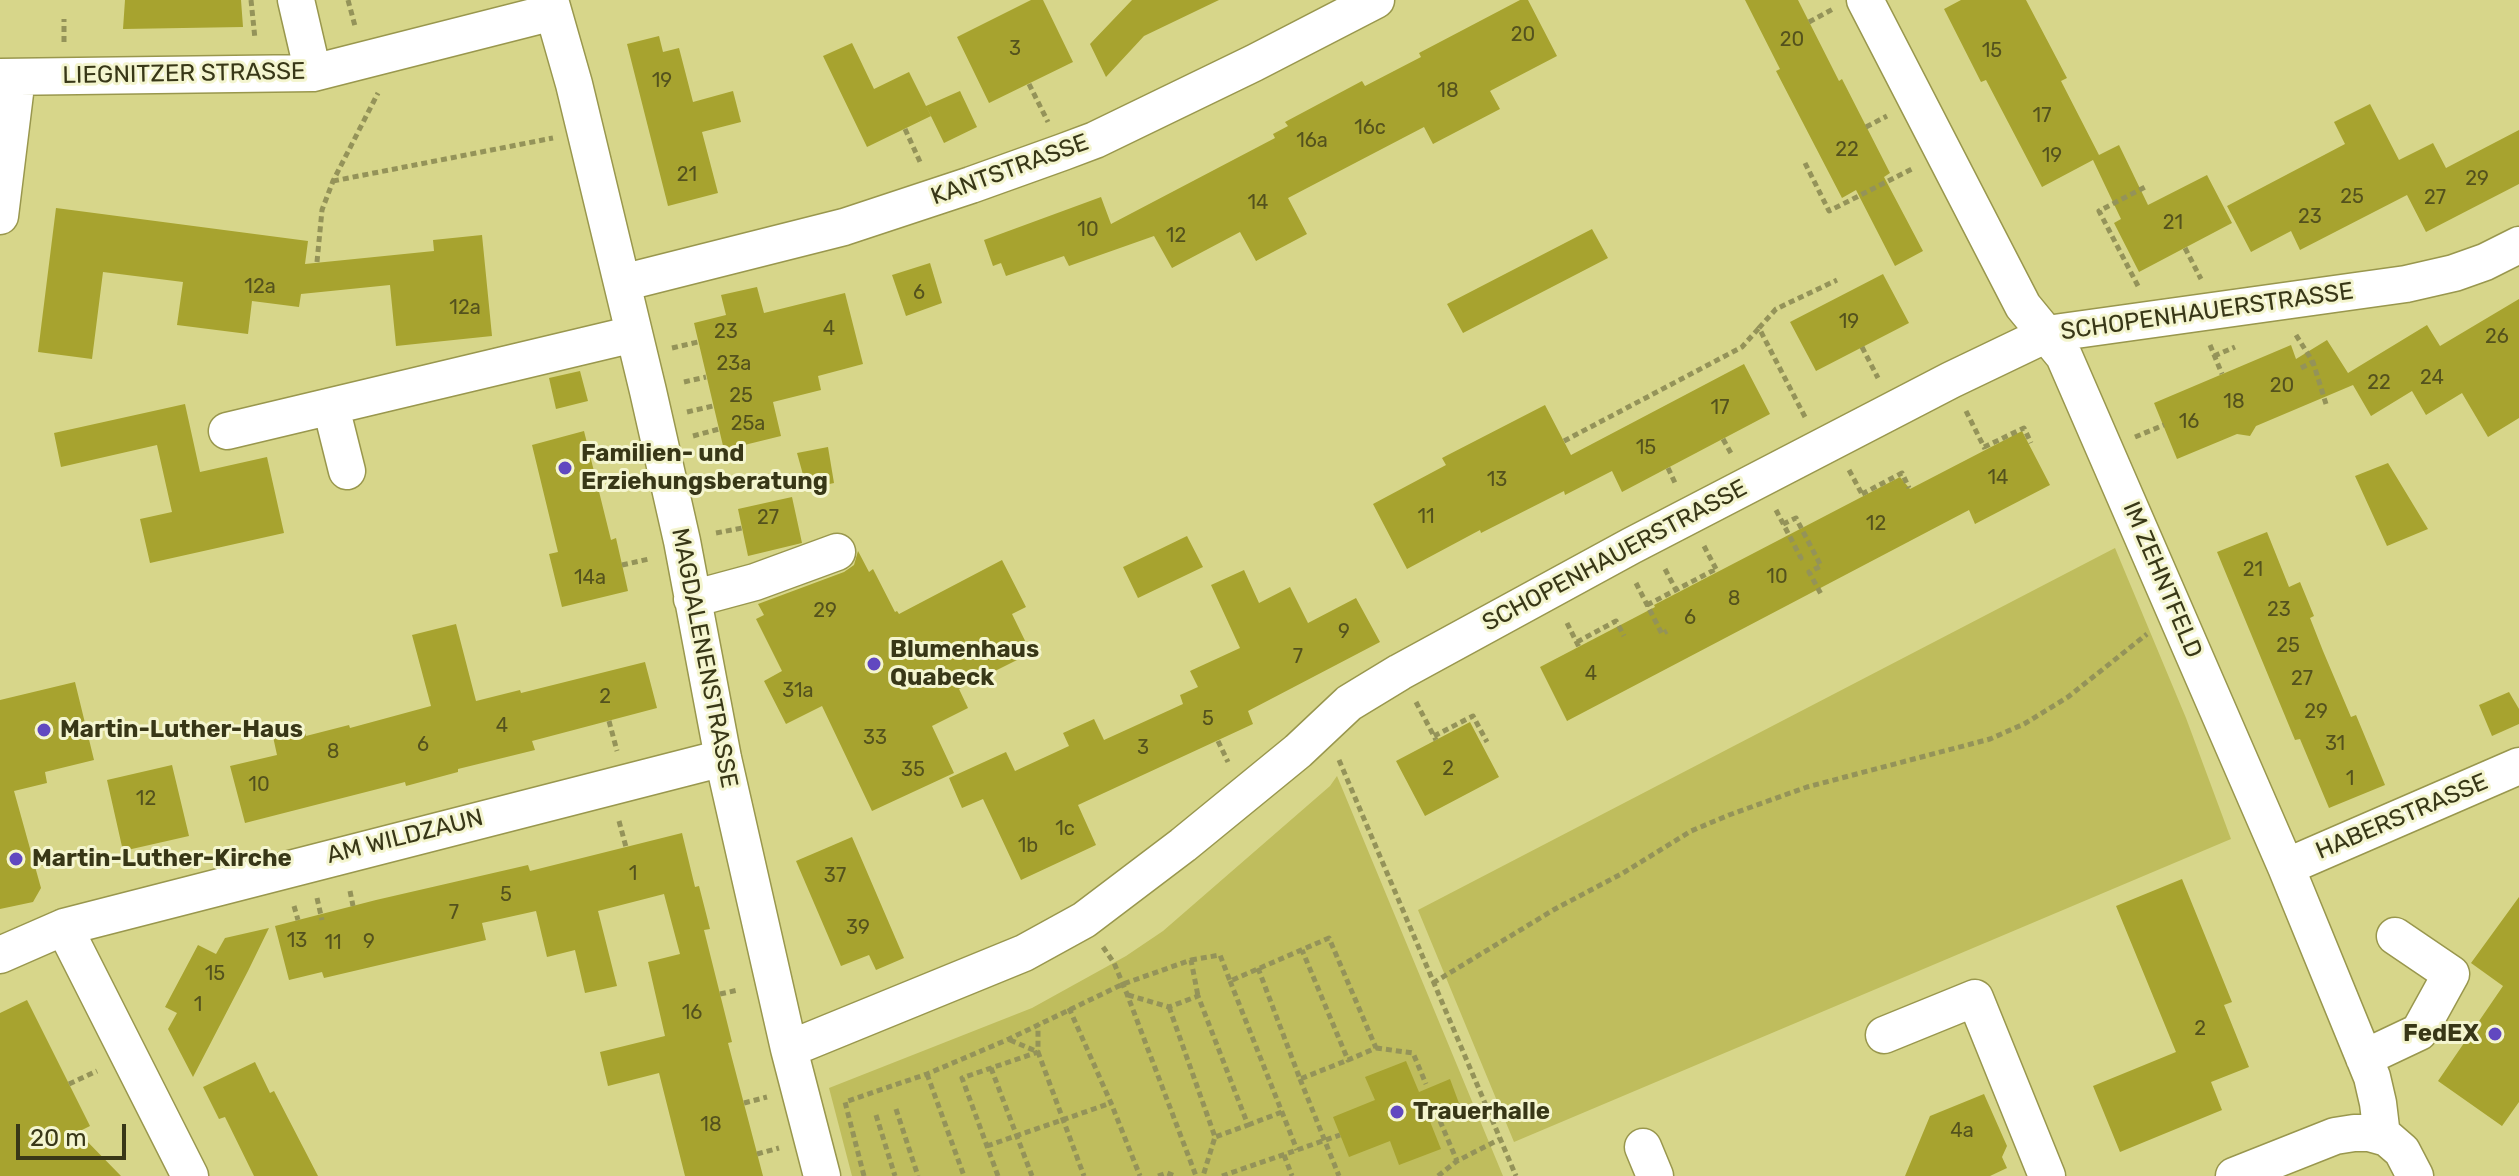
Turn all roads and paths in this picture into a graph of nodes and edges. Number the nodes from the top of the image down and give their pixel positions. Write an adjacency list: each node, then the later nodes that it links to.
1 (296, 0): 7 (street)
2 (1376, 0): 18 (street, KANTSTRASSE)
3 (1854, 2): 5 (path); 23 (street, IM ZEHNTFELD)
4 (551, 6): 6 (street, LIEGNITZER STRASSE); 9 (street, MAGDALENENSTRASSE)
5 (1809, 22)
6 (377, 56): 7 (street, LIEGNITZER STRASSE); 12 (path)
7 (313, 73): 8 (street, LIEGNITZER STRASSE)
8 (8, 77): 14 (street)
9 (585, 131): 12 (path); 18 (street, MAGDALENENSTRASSE)
10 (1805, 163): 11 (path)
11 (1924, 163)
12 (333, 181): 16 (path)
13 (2147, 186): 20 (path)
14 (0, 216)
15 (2519, 245): 19 (street, SCHOPENHAUERSTRASSE)
16 (317, 262)
17 (1837, 280): 21 (path)
18 (622, 283): 22 (street, MAGDALENENSTRASSE)
19 (2276, 302): 20 (street, SCHOPENHAUERSTRASSE); 26 (path)
20 (2155, 318): 23 (street, SCHOPENHAUERSTRASSE)
21 (1759, 328): 32 (path); 34 (path)
22 (634, 334): 31 (street); 47 (street, MAGDALENENSTRASSE)
23 (2047, 334): 49 (street, IM ZEHNTFELD); 53 (street, SCHOPENHAUERSTRASSE)
24 (2208, 342): 28 (path)
25 (1862, 347): 29 (path)
26 (2313, 362): 27 (path); 30 (path)
27 (2301, 368)
28 (2222, 374)
29 (1880, 383)
30 (2326, 404)
31 (331, 407): 33 (street); 38 (street)
32 (1806, 420)
33 (227, 431)
34 (1564, 441)
35 (2031, 443): 36 (path)
36 (1984, 447)
37 (1843, 458): 39 (path)
38 (347, 471)
39 (1909, 488)
40 (1770, 497): 41 (path)
41 (1783, 524): 43 (path); 45 (path)
42 (837, 552): 47 (street)
43 (1797, 560)
44 (1712, 561): 48 (path)
45 (1821, 594)
46 (1644, 598): 48 (path)
47 (692, 599): 56 (street, MAGDALENENSTRASSE)
48 (1647, 605): 50 (path)
49 (2175, 610): 58 (street, IM ZEHNTFELD); 67 (path)
50 (1667, 631)
51 (1624, 636): 52 (path)
52 (1577, 642)
53 (1324, 726): 59 (street, SCHOPENHAUERSTRASSE); 67 (path)
54 (1434, 736): 55 (path)
55 (1487, 742)
56 (723, 758): 60 (street, AM WILDZAUN); 77 (street, MAGDALENENSTRASSE)
57 (2519, 766): 58 (street, HABERSTRASSE)
58 (2286, 867): 79 (street, IM ZEHNTFELD)
59 (1084, 920): 68 (path); 77 (street, SCHOPENHAUERSTRASSE)
60 (64, 927): 63 (street, AM WILDZAUN); 104 (street)
61 (2395, 936): 79 (street)
62 (1302, 950): 65 (path); 76 (path); 80 (path)
63 (0, 955)
64 (1191, 960): 66 (path); 68 (path); 70 (path)
65 (1258, 968): 66 (path); 83 (path)
66 (1230, 981): 87 (path)
67 (1433, 983): 96 (path)
68 (1123, 984): 69 (path); 72 (path)
69 (1127, 994): 71 (path); 116 (path)
70 (1198, 996): 71 (path); 91 (path)
71 (1169, 1007): 95 (path)
72 (1069, 1008): 73 (path); 85 (path)
73 (1038, 1024): 75 (path); 78 (path)
74 (1884, 1035): 102 (street)
75 (1009, 1039): 78 (path); 82 (path)
76 (1376, 1048): 80 (path); 84 (path)
77 (789, 1049): 105 (street, MAGDALENENSTRASSE)
78 (1038, 1052): 81 (path); 89 (path)
79 (2364, 1058): 94 (street, IM ZEHNTFELD)
80 (1348, 1060): 83 (path)
81 (991, 1068): 93 (path); 98 (path)
82 (927, 1074): 106 (path); 109 (path)
83 (1300, 1079): 97 (path)
84 (1426, 1084)
85 (1111, 1103): 89 (path); 113 (path)
86 (896, 1109): 108 (path)
87 (1282, 1112): 91 (path); 99 (path)
88 (876, 1115): 107 (path)
89 (1063, 1119): 93 (path); 112 (path)
90 (1440, 1121): 101 (path)
91 (1248, 1125): 95 (path)
92 (1340, 1135): 97 (path)
93 (1016, 1136): 98 (path); 111 (path)
94 (2382, 1136): 103 (street); 124 (street)
95 (1215, 1137): 117 (path)
96 (1500, 1139): 101 (path); 122 (path)
97 (1325, 1141): 99 (path); 120 (path)
98 (987, 1146): 110 (path)
99 (1297, 1150): 100 (path)
100 (1284, 1155): 118 (path); 119 (path)
101 (1457, 1161): 121 (path)
102 (2036, 1167)
103 (2280, 1167): 123 (street)
104 (190, 1176)
105 (822, 1176)
106 (864, 1176)
107 (895, 1176)
108 (918, 1176)
109 (964, 1176)
110 (998, 1176)
111 (1032, 1176)
112 (1084, 1176)
113 (1140, 1176)
114 (1158, 1176): 115 (path)
115 (1175, 1176)
116 (1196, 1176)
117 (1203, 1176)
118 (1222, 1176)
119 (1292, 1176)
120 (1339, 1176)
121 (1438, 1176)
122 (1516, 1176)
123 (2234, 1176)
124 (2415, 1176)

